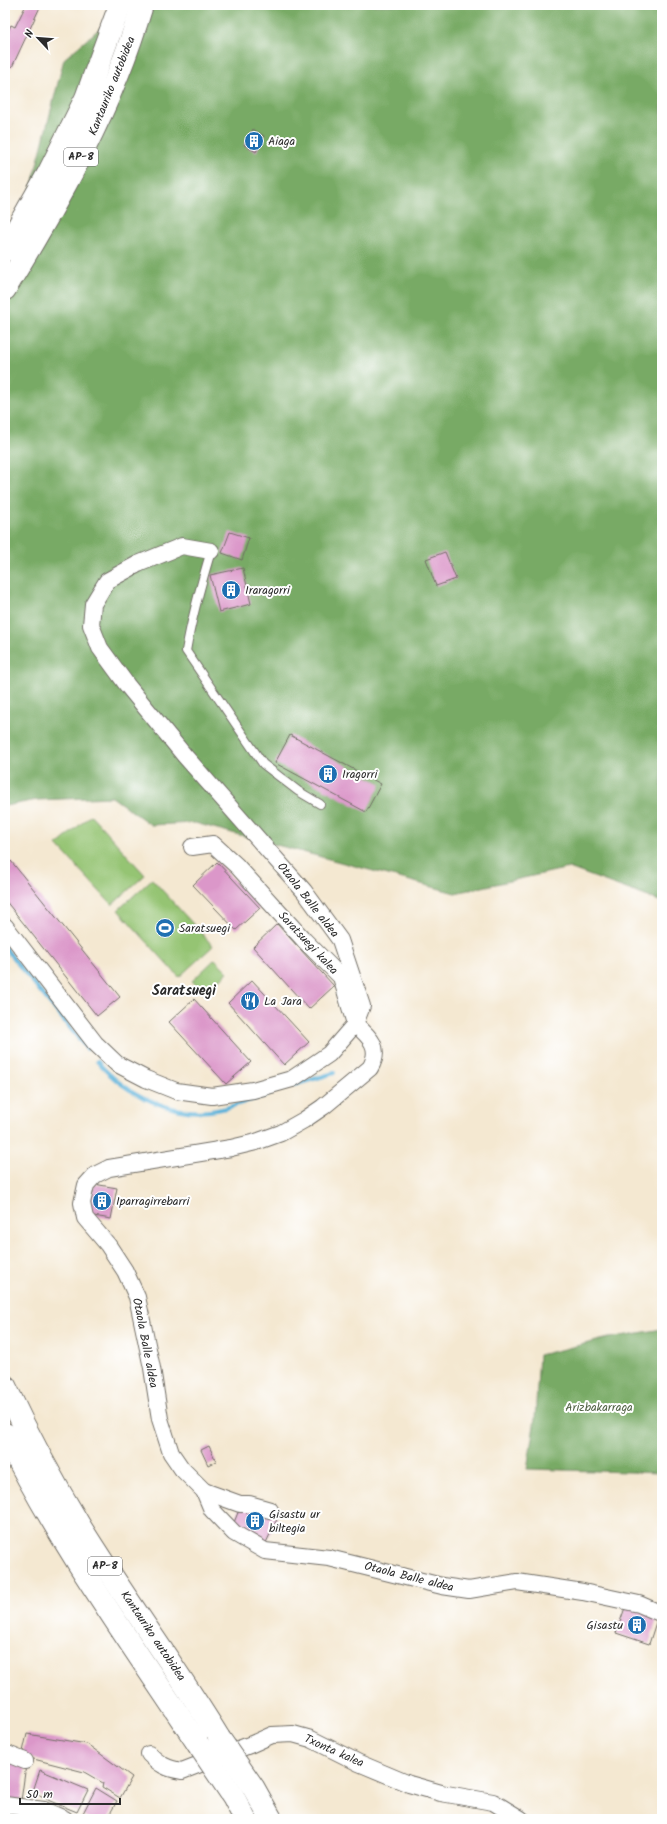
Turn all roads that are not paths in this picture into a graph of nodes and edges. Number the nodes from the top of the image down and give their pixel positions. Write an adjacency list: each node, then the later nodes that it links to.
1 (120, 5): 3 (highway, Kantauriko autobidea / AP-8)
2 (141, 10): 4 (highway, Kantauriko autobidea / AP-8)
3 (5, 250)
4 (5, 289)
5 (211, 551): 6 (lane); 9 (street, Otaola Balle aldea)
6 (320, 804)
7 (192, 847): 9 (street, Saratsuegi kalea)
8 (5, 926): 9 (street)
9 (355, 1024): 12 (street, Otaola Balle aldea)
10 (5, 1386): 21 (highway, Kantauriko autobidea / AP-8, bridge)
11 (5, 1434): 20 (highway, Kantauriko autobidea / AP-8, bridge)
12 (204, 1491): 13 (street, Otaola Balle aldea); 14 (street, Otaola Balle aldea)
13 (270, 1510)
14 (662, 1614)
15 (5, 1753): 17 (street)
16 (149, 1754): 22 (street, Txonta kalea)
17 (25, 1761)
18 (5, 1806): 19 (street)
19 (65, 1819)
20 (245, 1819)
21 (271, 1819)
22 (521, 1819)

